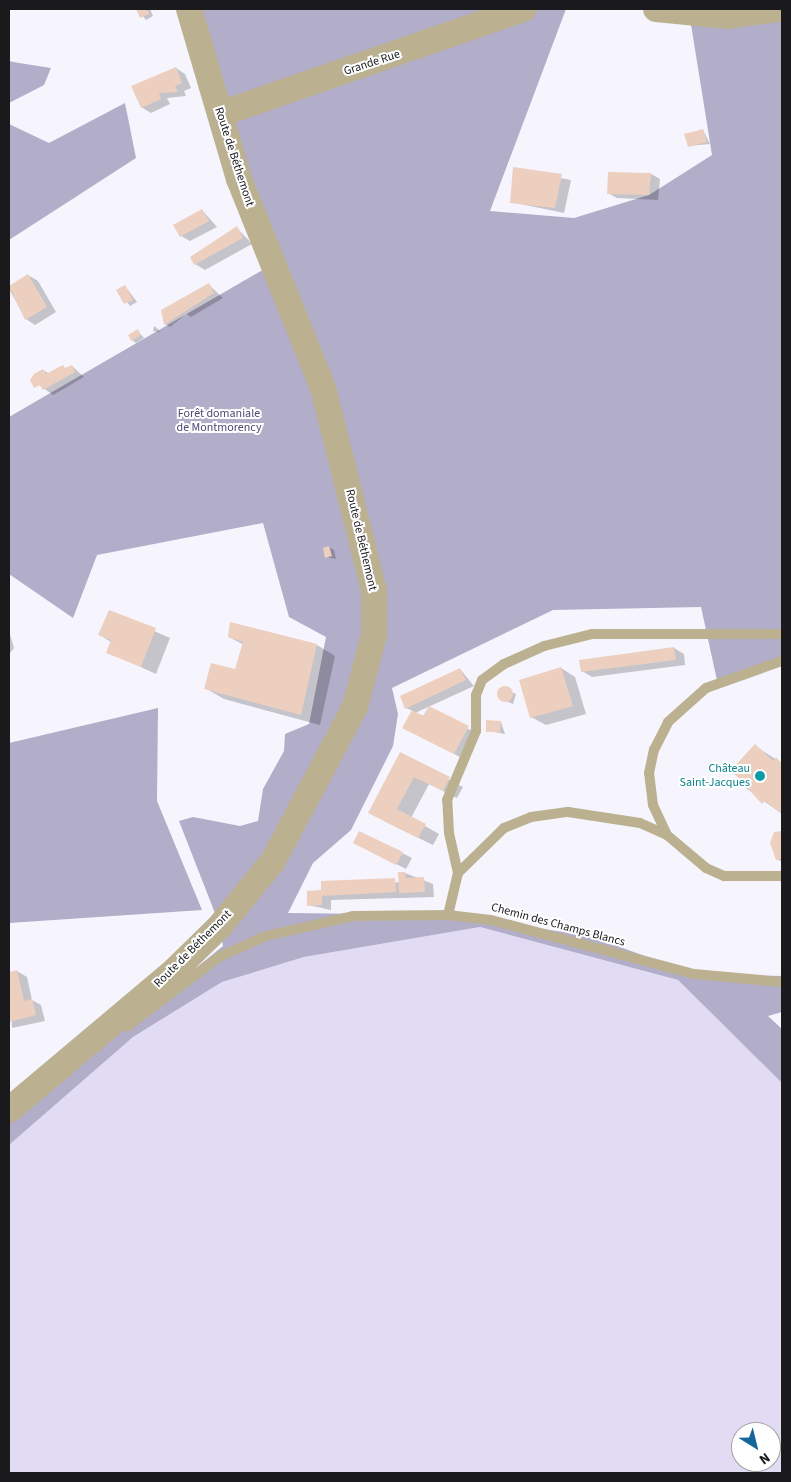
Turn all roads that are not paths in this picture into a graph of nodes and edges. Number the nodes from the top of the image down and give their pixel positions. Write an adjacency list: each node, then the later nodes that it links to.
1 (189, 9): 5 (street, Route de Béthemont)
2 (523, 9): 5 (street, Grande Rue)
3 (656, 9): 4 (street)
4 (778, 9)
5 (220, 114): 13 (street, Route de Béthemont)
6 (782, 634): 9 (lane)
7 (782, 661): 8 (lane)
8 (667, 835): 9 (lane); 10 (lane)
9 (458, 873): 11 (lane)
10 (782, 876)
11 (448, 915): 12 (lane, Chemin des Champs Blancs); 13 (lane, Chemin des Champs Blancs)
12 (782, 982)
13 (123, 1015): 14 (street, Route de Béthemont)
14 (9, 1110)

